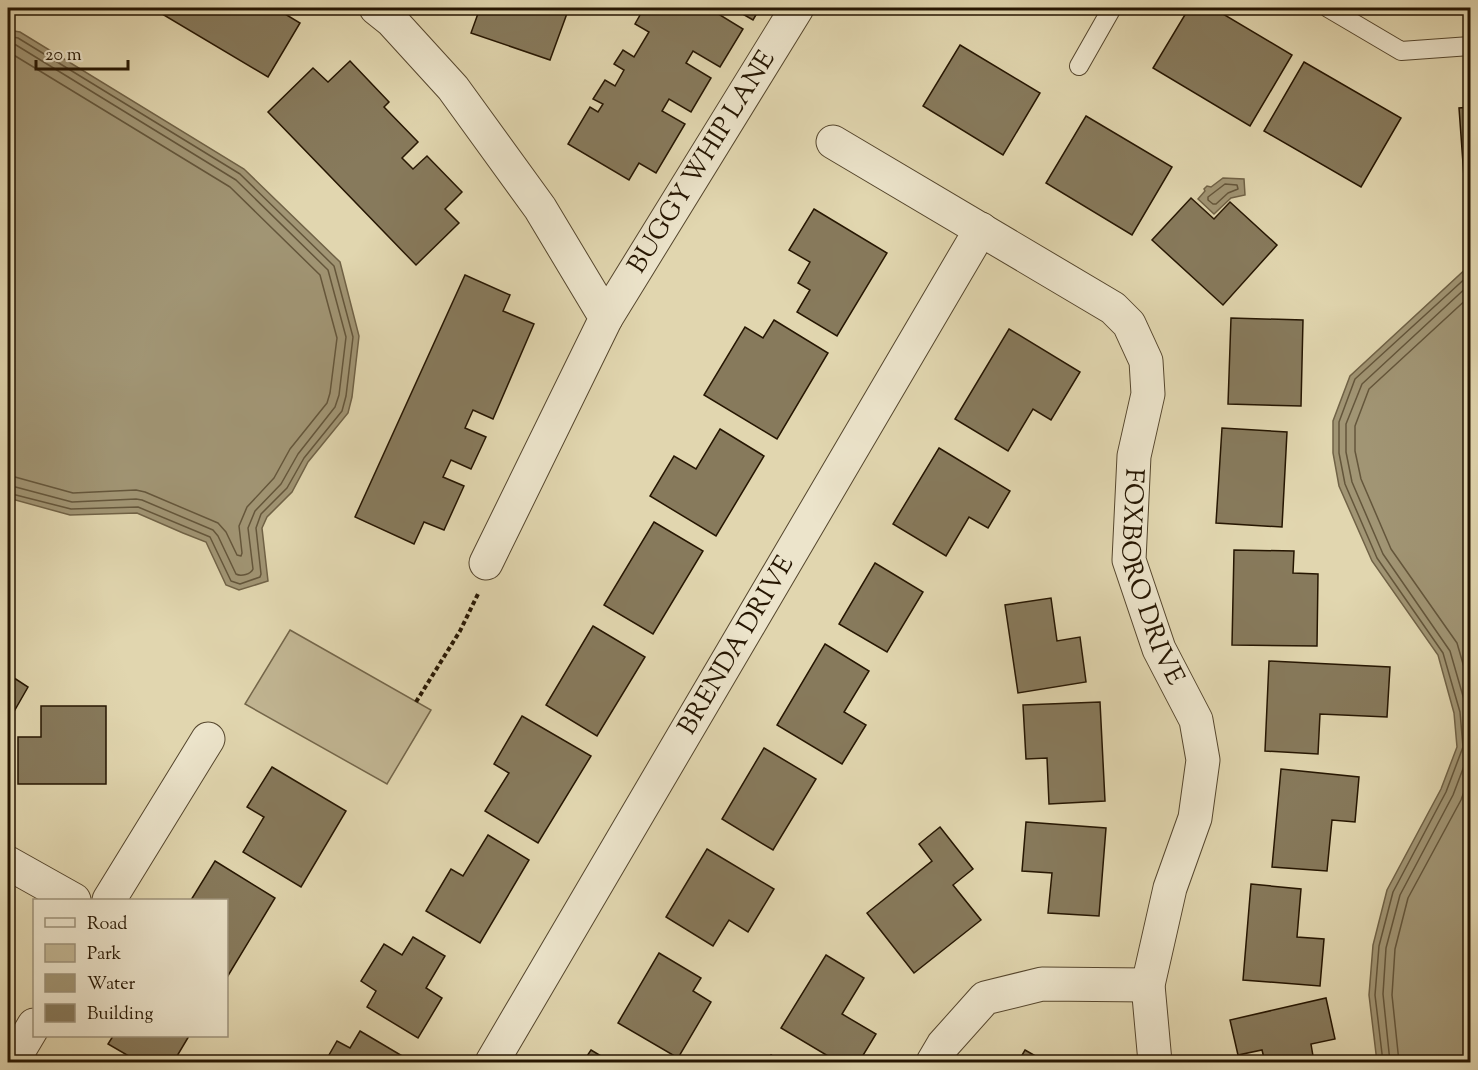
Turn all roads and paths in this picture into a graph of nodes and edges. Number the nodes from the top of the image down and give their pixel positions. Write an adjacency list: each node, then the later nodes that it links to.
1 (797, 8): 9 (street, BUGGY WHIP LANE)
2 (1113, 8): 6 (lane)
3 (1328, 8): 5 (lane)
4 (390, 12): 9 (street)
5 (1470, 46)
6 (1078, 66)
7 (833, 142): 8 (street, FOXBORO DRIVE)
8 (981, 229): 16 (street, FOXBORO DRIVE); 19 (street, BRENDA DRIVE)
9 (606, 318): 10 (street, BUGGY WHIP LANE)
10 (486, 563): 11 (path)
11 (416, 702)
12 (208, 739): 15 (street)
13 (8, 863): 14 (street)
14 (72, 899)
15 (110, 899)
16 (1148, 985): 20 (street); 21 (street, FOXBORO DRIVE)
17 (33, 1027): 18 (street)
18 (12, 1062)
19 (492, 1062)
20 (933, 1062)
21 (1155, 1062)

